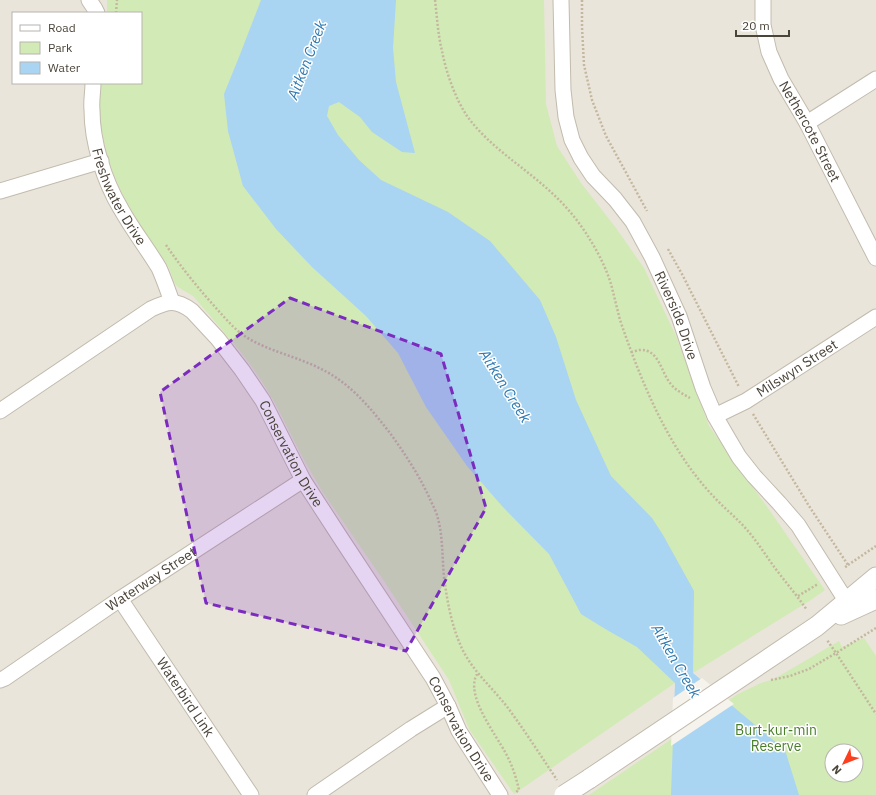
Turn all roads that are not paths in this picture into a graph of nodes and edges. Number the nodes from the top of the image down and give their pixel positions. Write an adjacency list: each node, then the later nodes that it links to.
1 (89, 0): 4 (street)
2 (561, 0): 14 (street, Riverside Drive)
3 (763, 0): 7 (street, Nethercote Street)
4 (96, 12)
5 (876, 79): 7 (street)
6 (93, 84): 8 (street, Freshwater Drive)
7 (807, 123): 10 (street, Nethercote Street)
8 (101, 161): 9 (street); 11 (street, Freshwater Drive)
9 (0, 191)
10 (876, 258)
11 (172, 302): 13 (street); 15 (street, Conservation Drive)
12 (876, 317): 14 (street, Milswyn Street)
13 (0, 411)
14 (716, 416): 19 (street, Riverside Drive)
15 (303, 480): 17 (street, Waterway Street); 21 (street, Conservation Drive)
16 (876, 578): 19 (street)
17 (120, 599): 20 (street, Waterway Street); 23 (street, Waterbird Link)
18 (876, 599): 19 (street)
19 (850, 606): 22 (street, bridge)
20 (0, 680)
21 (448, 706): 24 (street); 25 (street, Conservation Drive)
22 (562, 789)
23 (251, 795)
24 (315, 795)
25 (500, 795)

